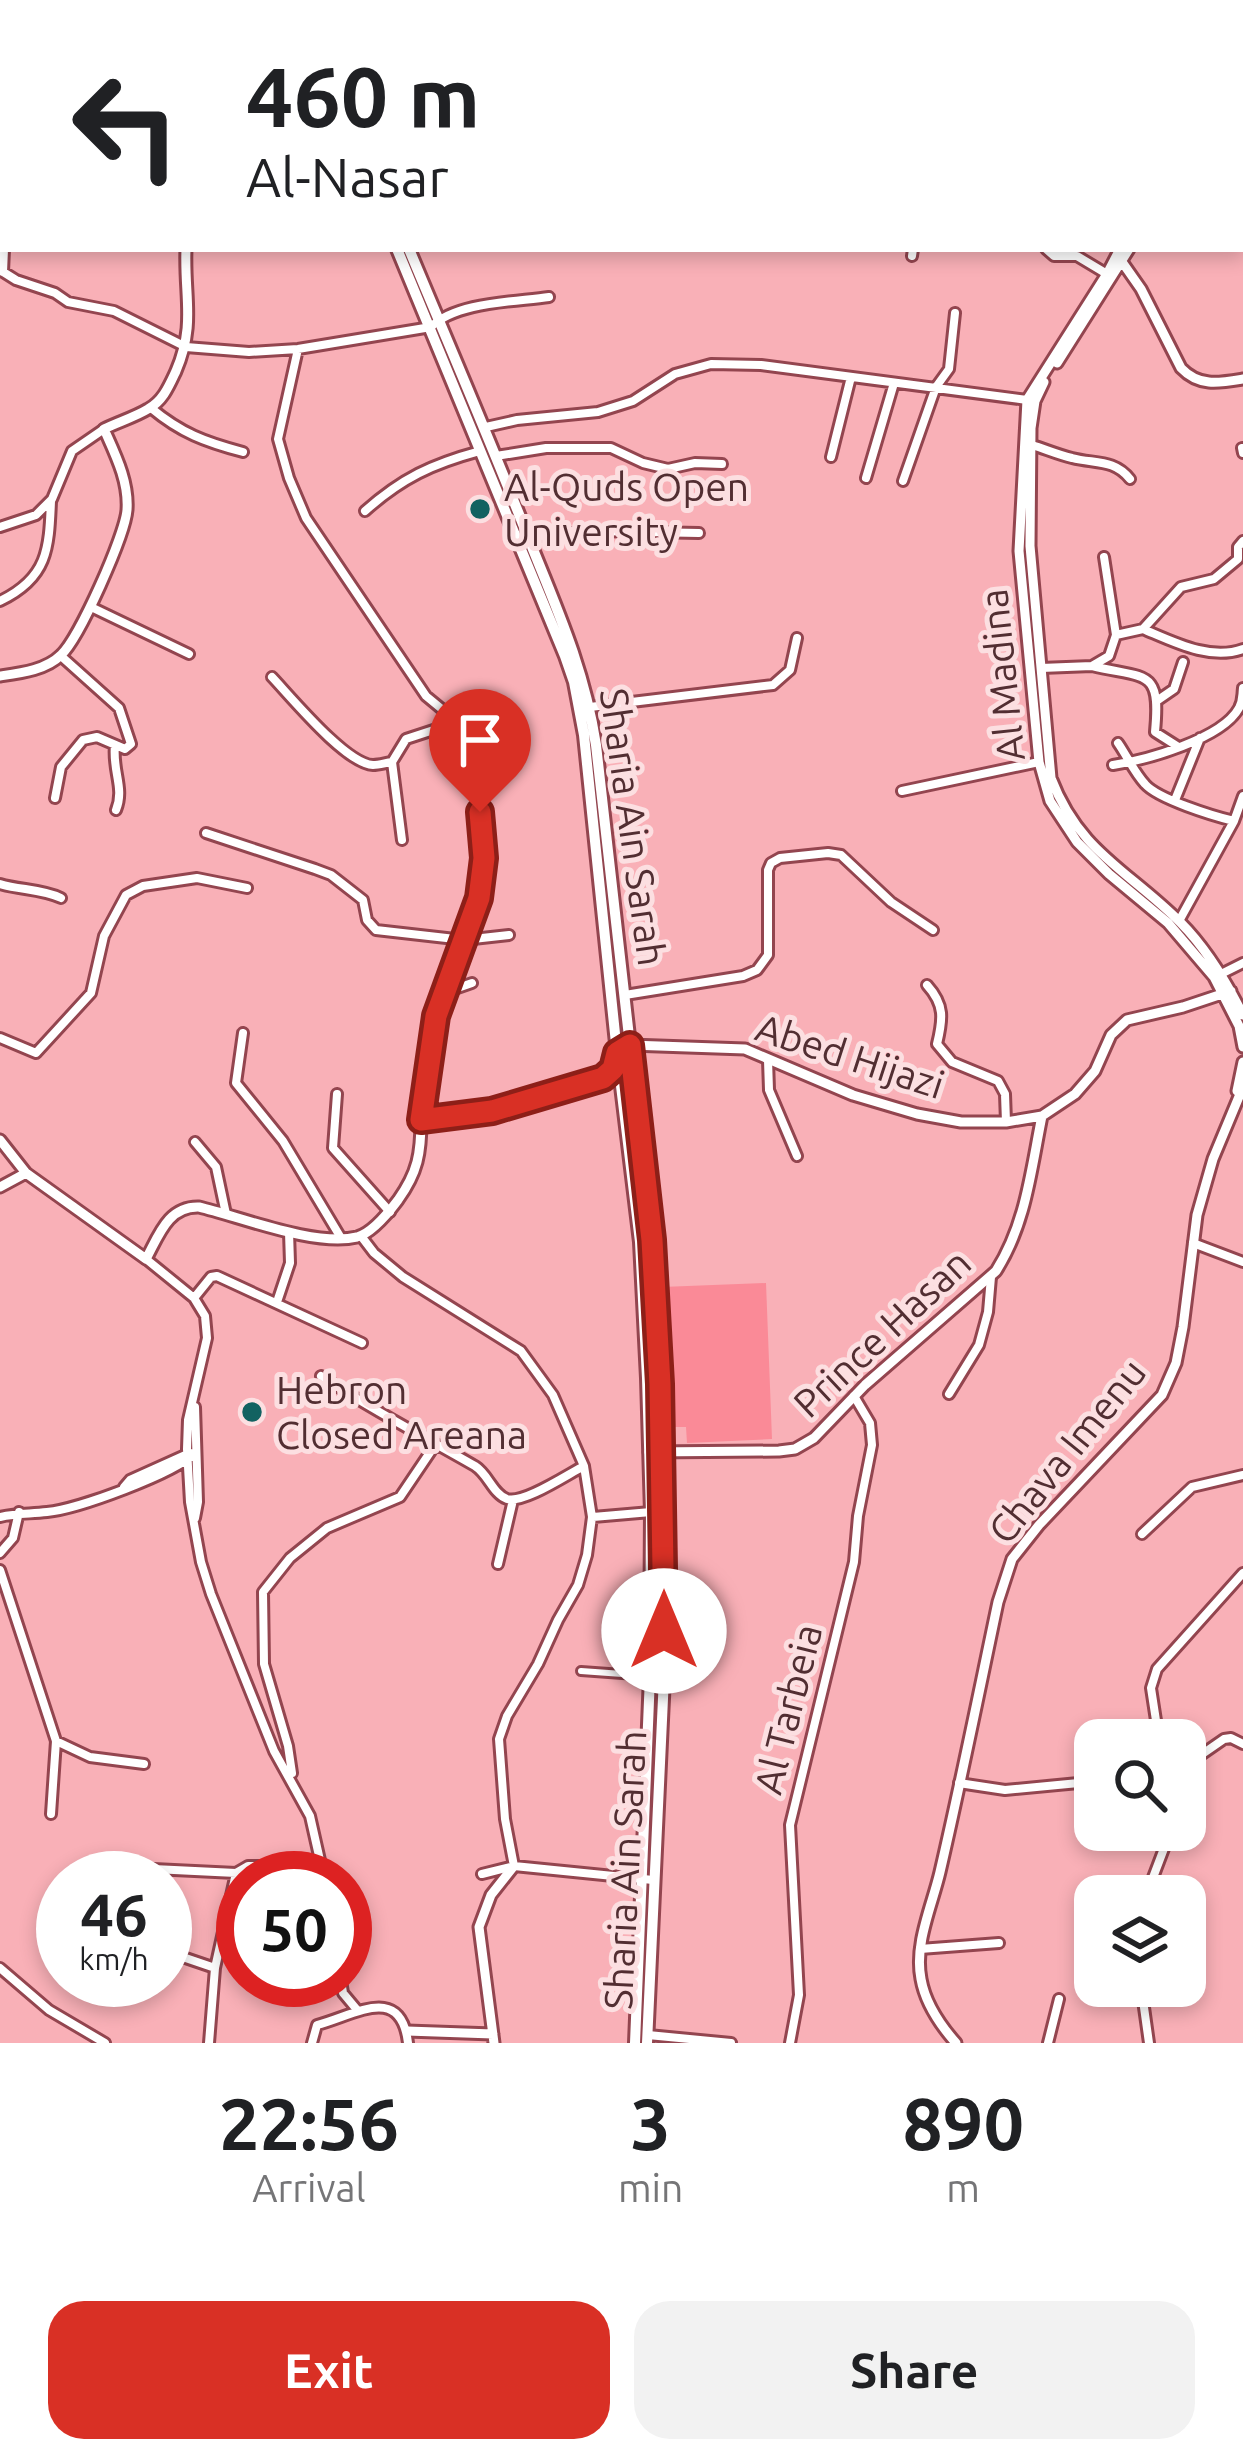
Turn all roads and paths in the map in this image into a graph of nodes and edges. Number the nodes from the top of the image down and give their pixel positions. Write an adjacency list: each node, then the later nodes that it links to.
1 (186, 252): 11 (street)
2 (399, 252): 10 (main road)
3 (411, 252): 10 (main road)
4 (1049, 252): 7 (street)
5 (1120, 255): 7 (street, Al Madina); 14 (street); 21 (street, Al Madina)
6 (1, 271): 11 (street)
7 (1107, 274): 17 (street, Al Madina)
8 (548, 297): 10 (street)
9 (955, 314): 16 (street)
10 (435, 322): 12 (street); 20 (main road)
11 (186, 347): 12 (street); 18 (street)
12 (298, 349): 53 (street)
13 (851, 377): 15 (street); 20 (street); 25 (street)
14 (1243, 379)
15 (894, 382): 16 (street); 27 (street)
16 (936, 387): 17 (street); 29 (street)
17 (1028, 400): 59 (street, Al Madina)
18 (151, 408): 19 (street); 23 (street)
19 (104, 429): 30 (street); 38 (street)
20 (480, 429): 22 (main road, Sharia Ain Sarah); 24 (main road, Sharia Ain Sarah)
21 (1032, 445): 28 (street); 47 (street, Al Madina)
22 (482, 450): 31 (street); 89 (main road, Sharia Ain Sarah)
23 (243, 452)
24 (496, 455): 26 (street); 34 (main road, Sharia Ain Sarah)
25 (831, 457)
26 (722, 464)
27 (866, 478)
28 (1130, 479)
29 (903, 481)
30 (52, 499): 32 (street); 37 (street)
31 (364, 511)
32 (0, 526)
33 (698, 533): 34 (street)
34 (528, 536): 52 (main road, Sharia Ain Sarah)
35 (1243, 541): 39 (street)
36 (1104, 557): 40 (street)
37 (0, 601)
38 (91, 608): 43 (street); 44 (street)
39 (1143, 629): 40 (street); 42 (street)
40 (1116, 635): 46 (street)
41 (797, 638): 52 (street)
42 (1243, 649)
43 (188, 654)
44 (61, 656): 48 (street); 56 (street)
45 (1183, 662): 51 (street)
46 (1092, 666): 47 (street); 51 (street)
47 (1041, 668): 73 (street, Al Madina)
48 (0, 676)
49 (272, 677): 58 (street)
50 (1243, 688): 54 (street)
51 (1158, 700): 57 (street)
52 (590, 707): 83 (main road, Sharia Ain Sarah)
53 (456, 722): 58 (street); 76 (street)
54 (1200, 738): 57 (street); 65 (street)
55 (1118, 743): 60 (street)
56 (115, 745): 64 (street); 66 (street)
57 (1178, 747): 60 (street)
58 (392, 761): 69 (street)
59 (1040, 762): 62 (street); 78 (street, Al Madina)
60 (1131, 763): 61 (street); 65 (street)
61 (1113, 765)
62 (902, 791)
63 (1243, 796): 67 (street)
64 (55, 798)
65 (1175, 800): 67 (street)
66 (116, 810)
67 (1234, 821): 73 (street)
68 (206, 833): 76 (street)
69 (402, 840)
70 (0, 884): 72 (street)
71 (247, 887): 86 (street)
72 (61, 898)
73 (1179, 921): 78 (street, Al Madina)
74 (933, 930): 83 (street)
75 (509, 935): 76 (street)
76 (464, 940): 81 (street)
77 (1243, 963): 78 (street)
78 (1217, 975): 82 (street, Al Madina)
79 (472, 983): 81 (street)
80 (927, 985): 97 (street)
81 (446, 988): 96 (street)
82 (1227, 992): 84 (street, Al Madina); 88 (street, Al Madina); 95 (street, Abed Hijazi)
83 (626, 994): 87 (main road, Sharia Ain Sarah)
84 (1243, 1015)
85 (243, 1034): 107 (street)
86 (0, 1038)
87 (630, 1045): 89 (street); 90 (street, Abed Hijazi); 119 (main road, Sharia Ain Sarah)
88 (1243, 1047)
89 (617, 1053): 96 (street); 119 (main road, Sharia Ain Sarah)
90 (768, 1060): 97 (street, Abed Hijazi); 100 (street)
91 (1243, 1062): 94 (street)
92 (1243, 1087): 94 (street)
93 (337, 1094): 103 (street)
94 (1235, 1102): 108 (street, Chava Imenu)
95 (1042, 1115): 97 (street, Abed Hijazi); 111 (street, Prince Hasan)
96 (421, 1120): 103 (street)
97 (1006, 1122)
98 (0, 1140): 101 (street)
99 (195, 1142): 104 (street)
100 (796, 1156)
101 (26, 1173): 102 (street); 109 (street)
102 (0, 1187)
103 (390, 1212): 106 (street)
104 (226, 1214): 105 (street); 109 (street)
105 (290, 1232): 107 (street); 113 (street)
106 (362, 1236): 107 (street); 121 (street)
107 (341, 1238)
108 (1193, 1243): 110 (street); 141 (street, Chava Imenu)
109 (146, 1259): 112 (street)
110 (1243, 1262)
111 (991, 1277): 116 (street); 117 (street, Prince Hasan)
112 (194, 1298): 113 (street); 120 (street)
113 (277, 1302): 114 (street)
114 (362, 1343)
115 (321, 1376): 118 (street)
116 (949, 1394)
117 (854, 1396): 119 (street, Prince Hasan); 167 (street, Al Tarbeia)
118 (435, 1445): 123 (street); 140 (street)
119 (656, 1452): 125 (main road, Sharia Ain Sarah); 147 (main road, Sharia Ain Sarah)
120 (190, 1456): 124 (street); 140 (street)
121 (584, 1466): 123 (street); 127 (street)
122 (1243, 1475): 128 (street)
123 (512, 1499): 130 (street)
124 (19, 1512): 126 (street); 129 (street)
125 (651, 1512): 127 (street); 134 (main road, Sharia Ain Sarah)
126 (0, 1517)
127 (592, 1517): 145 (street)
128 (1142, 1534)
129 (0, 1553)
130 (498, 1564)
131 (0, 1570): 136 (street)
132 (1243, 1574): 135 (street)
133 (581, 1670): 134 (street)
134 (650, 1676): 147 (main road, Sharia Ain Sarah)
135 (1156, 1719)
136 (56, 1742): 139 (street); 143 (street)
137 (1243, 1744): 138 (street)
138 (1206, 1751)
139 (144, 1764)
140 (293, 1781): 144 (street)
141 (959, 1784): 142 (street); 149 (street, Chava Imenu)
142 (1074, 1784)
143 (51, 1814)
144 (318, 1851)
145 (514, 1866): 146 (street); 147 (street); 161 (street)
146 (482, 1874)
147 (648, 1880): 162 (main road, Sharia Ain Sarah)
148 (999, 1943): 149 (street)
149 (920, 1949): 168 (street, Chava Imenu)
150 (192, 1961): 153 (street)
151 (216, 1964): 153 (street)
152 (0, 1968): 163 (street)
153 (215, 1968): 164 (street)
154 (1059, 1999): 169 (street)
155 (345, 2007): 159 (street)
156 (355, 2007): 158 (street)
157 (1144, 2007): 170 (street)
158 (358, 2011): 159 (street); 160 (street)
159 (347, 2018): 165 (street)
160 (408, 2037): 161 (street)
161 (493, 2038)
162 (641, 2040): 166 (street)
163 (104, 2043)
164 (208, 2043)
165 (312, 2043)
166 (731, 2043)
167 (790, 2043)
168 (956, 2043)
169 (1048, 2043)
170 (1149, 2043)

